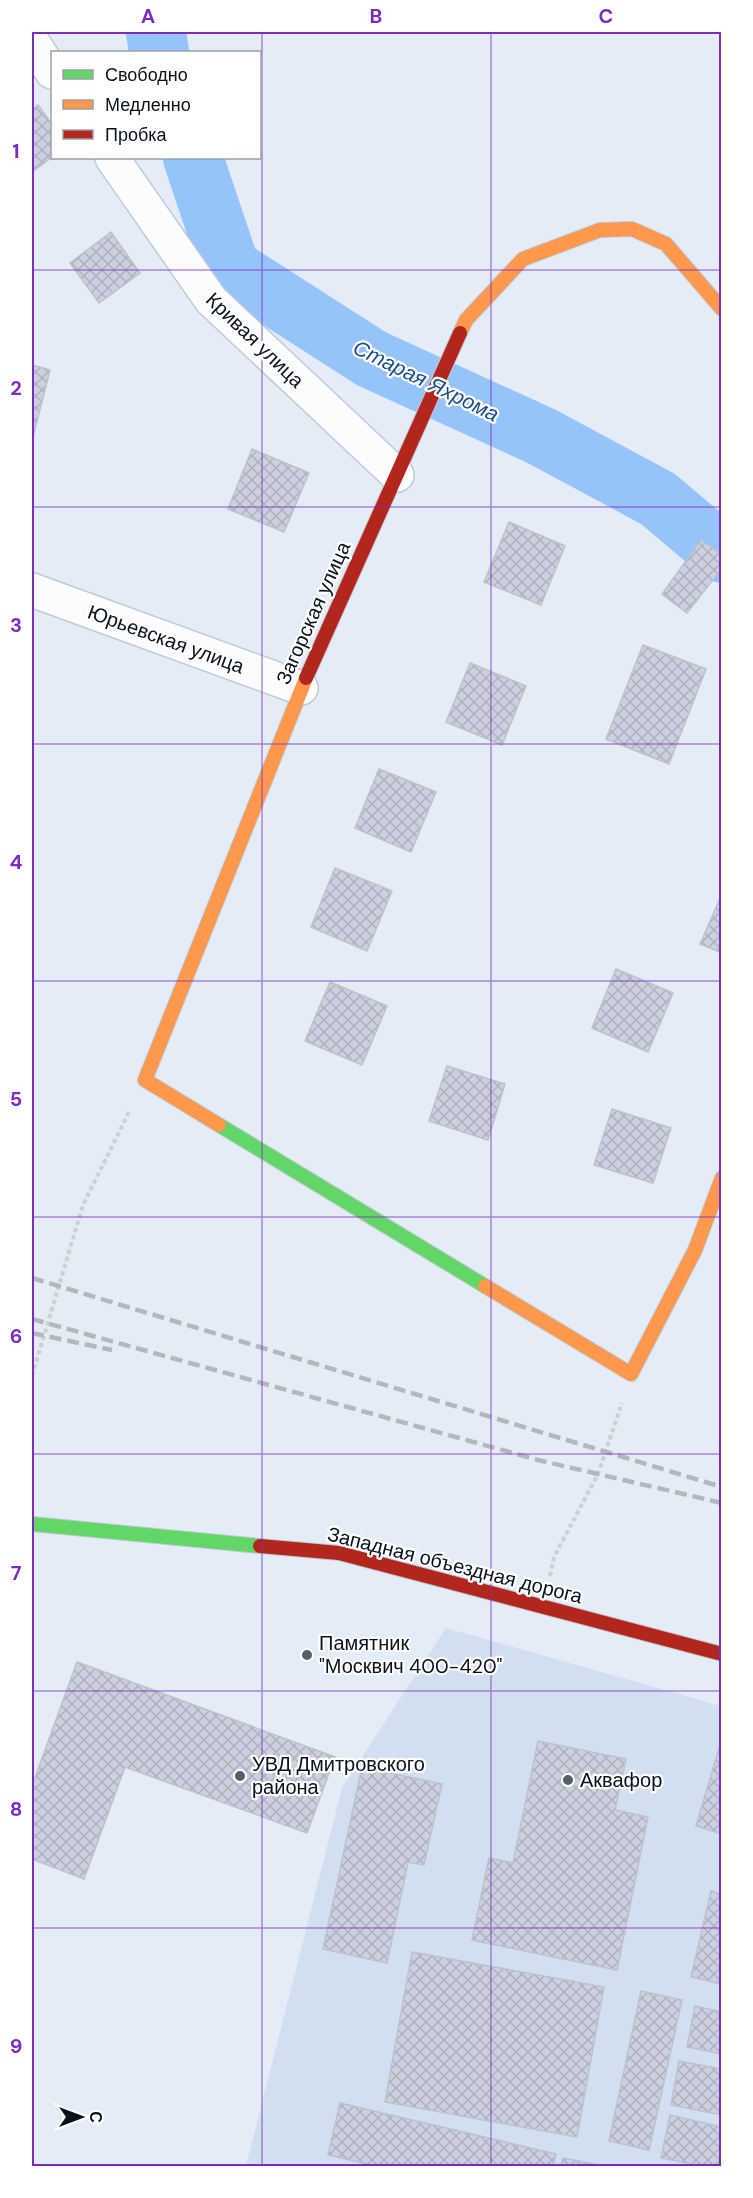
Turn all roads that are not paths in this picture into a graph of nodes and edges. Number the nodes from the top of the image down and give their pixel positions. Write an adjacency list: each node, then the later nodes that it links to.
1 (32, 41): 2 (street)
2 (51, 70)
3 (113, 159): 5 (street, Кривая улица)
4 (722, 309): 5 (street, Загорская улица)
5 (397, 475): 7 (street, Загорская улица)
6 (32, 590): 7 (street, Юрьевская улица)
7 (301, 688): 8 (street, Загорская улица)
8 (722, 1178)
9 (32, 1524): 10 (street, Западная объездная дорога)
10 (722, 1654)

